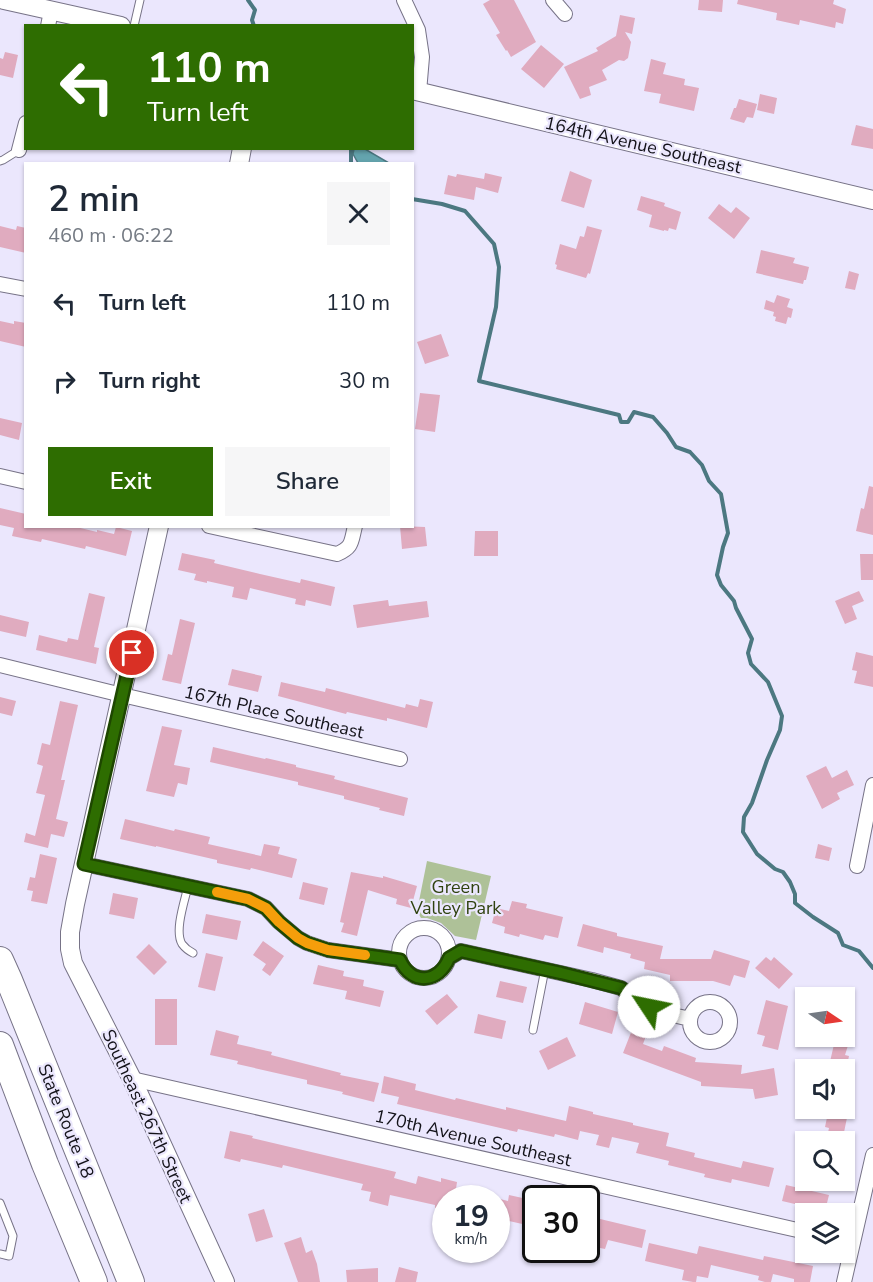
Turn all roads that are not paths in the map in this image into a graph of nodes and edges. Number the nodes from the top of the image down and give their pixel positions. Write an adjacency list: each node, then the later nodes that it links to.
1 (4, 0): 6 (street)
2 (140, 0): 8 (lane)
3 (404, 0): 9 (street)
4 (553, 0): 5 (street)
5 (565, 14)
6 (49, 18): 7 (street)
7 (103, 24)
8 (134, 24)
9 (416, 91): 13 (street, 164th Avenue Southeast)
10 (24, 132): 11 (street)
11 (20, 150): 12 (lane)
12 (0, 161)
13 (873, 200)
14 (0, 284): 15 (street)
15 (24, 289)
16 (0, 476): 17 (street)
17 (24, 482)
18 (159, 528): 22 (street)
19 (218, 528): 20 (street)
20 (355, 528)
21 (0, 665): 22 (street, 167th Place Southeast)
22 (122, 695): 23 (street, 167th Place Southeast); 25 (street)
23 (400, 759)
24 (873, 785): 26 (street)
25 (84, 864): 27 (street); 37 (street, Southeast 267th Street)
26 (857, 866)
27 (188, 886): 28 (lane); 31 (street)
28 (193, 953)
29 (0, 955): 33 (highway, State Route 18)
30 (449, 958): 31 (street); 31 (street); 32 (street)
31 (400, 960)
32 (545, 969): 34 (street); 35 (lane)
33 (5, 970): 46 (highway, State Route 18)
34 (690, 1019)
35 (533, 1030)
36 (0, 1045): 45 (highway, State Route 18)
37 (132, 1079): 42 (street, 170th Avenue Southeast); 47 (street, Southeast 267th Street)
38 (0, 1086): 45 (highway)
39 (873, 1155): 41 (street)
40 (0, 1203): 43 (lane)
41 (855, 1220)
42 (795, 1230)
43 (0, 1254)
44 (846, 1263): 48 (street)
45 (93, 1282)
46 (131, 1282)
47 (225, 1282)
48 (844, 1282)

